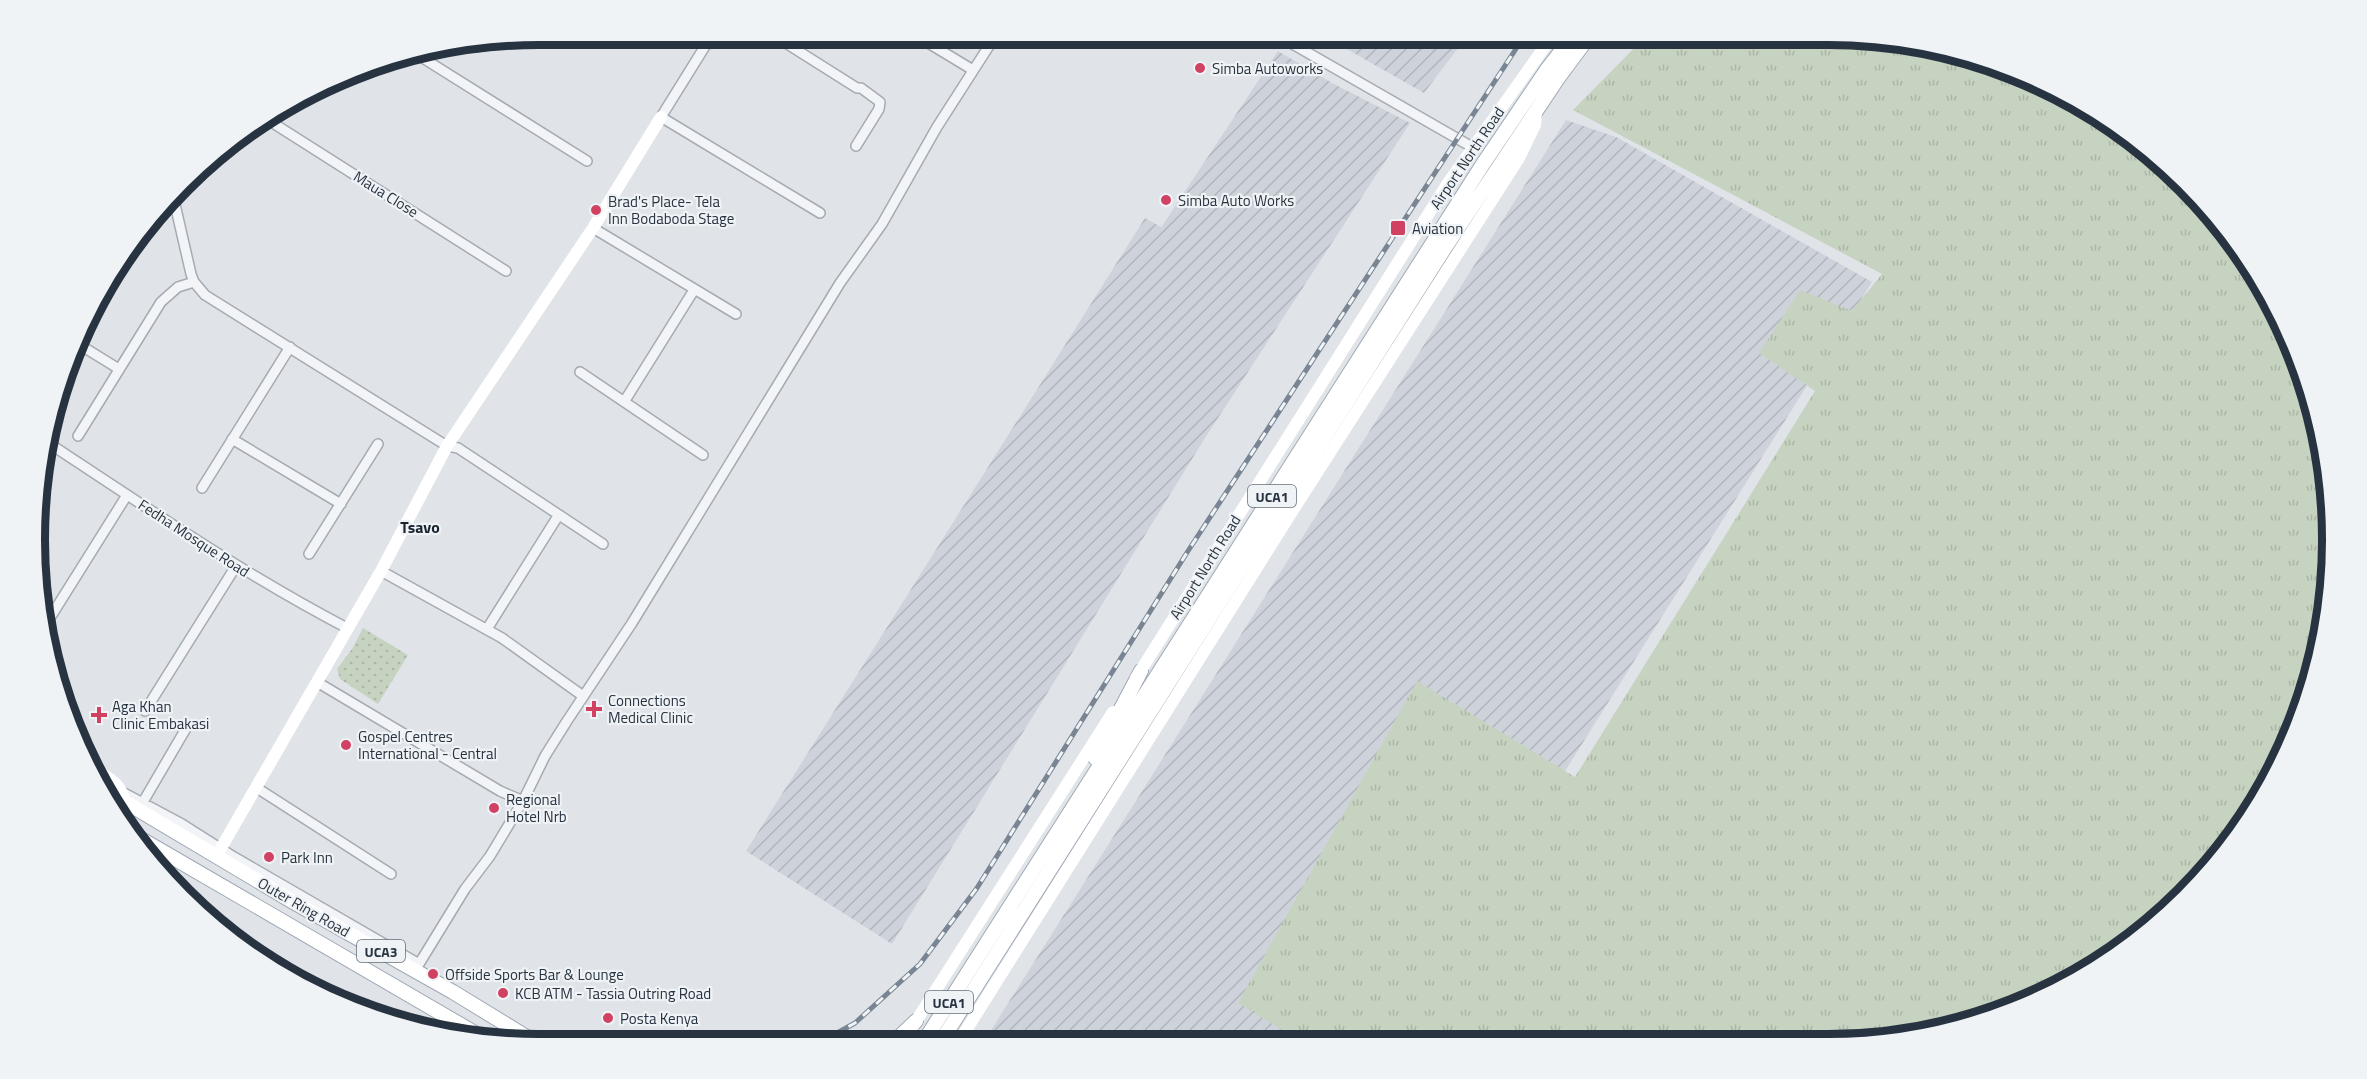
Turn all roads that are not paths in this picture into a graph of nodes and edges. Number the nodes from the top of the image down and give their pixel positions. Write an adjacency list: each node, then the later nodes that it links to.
1 (705, 45): 12 (street)
2 (790, 45): 14 (street)
3 (933, 45): 10 (street)
4 (989, 45): 10 (street)
5 (1296, 45): 15 (street)
6 (1545, 45): 15 (main road, Airport North Road / UCA1)
7 (1566, 45): 54 (main road, Airport North Road / UCA1)
8 (1582, 45): 11 (main road, Airport North Road / UCA1)
9 (425, 59): 16 (street)
10 (973, 70): 48 (street)
11 (1537, 109): 67 (main road, Airport North Road / UCA1); 68 (main road, Airport North Road / UCA1)
12 (661, 117): 18 (street); 19 (main road)
13 (273, 123): 20 (street, Maua Close)
14 (856, 146)
15 (1472, 147): 46 (main road, Airport North Road / UCA1)
16 (587, 161)
17 (175, 205): 21 (street)
18 (820, 213)
19 (593, 228): 22 (street); 32 (main road)
20 (506, 271)
21 (194, 282): 24 (street); 26 (street)
22 (694, 291): 23 (street); 28 (street)
23 (736, 314)
24 (290, 347): 30 (street); 32 (street)
25 (84, 348): 26 (street)
26 (119, 369): 29 (street)
27 (579, 372): 28 (street)
28 (624, 402): 34 (street)
29 (78, 436)
30 (232, 439): 35 (street); 37 (street)
31 (378, 444): 37 (street)
32 (447, 446): 38 (street); 42 (main road)
33 (54, 447): 36 (street, Fedha Mosque Road)
34 (703, 455)
35 (202, 488)
36 (127, 495): 41 (street, Fedha Mosque Road); 43 (street)
37 (341, 504): 40 (street)
38 (558, 516): 39 (street); 45 (street)
39 (603, 544)
40 (309, 555)
41 (236, 566): 44 (street, Fedha Mosque Road); 49 (street)
42 (381, 571): 44 (main road); 45 (street)
43 (51, 616)
44 (347, 627): 47 (main road)
45 (487, 629): 48 (street)
46 (1141, 671): 54 (main road); 61 (main road, Airport North Road / UCA1)
47 (317, 682): 52 (main road); 56 (street)
48 (583, 696): 56 (street)
49 (145, 711)
50 (188, 725): 57 (street)
51 (106, 777): 55 (main road, UCA3)
52 (257, 788): 59 (main road); 60 (street)
53 (115, 794): 55 (main road, Outer Ring Road / UCA3)
54 (1080, 796): 66 (main road, Airport North Road / UCA1)
55 (124, 797): 57 (street); 59 (main road, Outer Ring Road / UCA3)
56 (523, 801): 59 (street)
57 (143, 802): 59 (street)
58 (150, 844): 62 (main road, Outer Ring Road / UCA3)
59 (222, 854): 63 (main road, Outer Ring Road / UCA3)
60 (391, 874)
61 (916, 1020): 64 (main road); 65 (main road, Airport North Road / UCA1)
62 (467, 1028)
63 (521, 1033)
64 (902, 1034)
65 (907, 1034)
66 (929, 1034)
67 (946, 1034)
68 (964, 1034)

